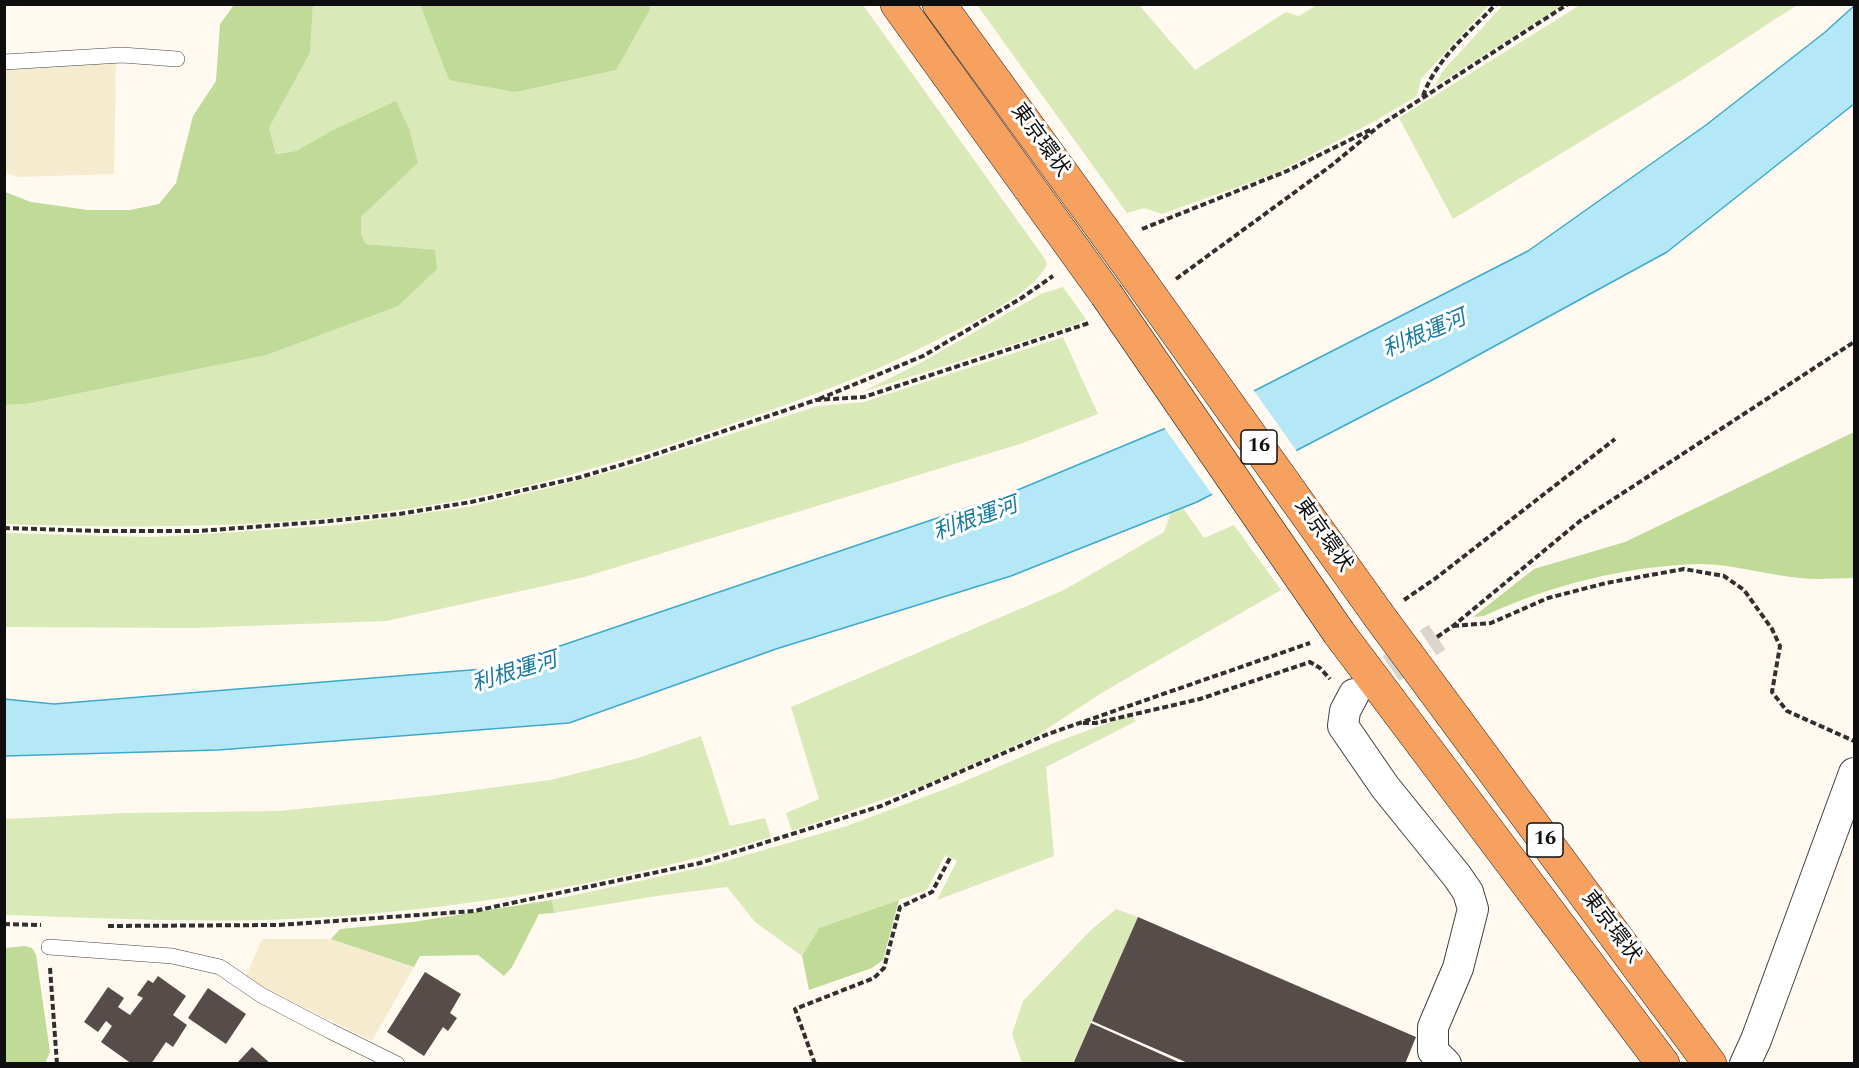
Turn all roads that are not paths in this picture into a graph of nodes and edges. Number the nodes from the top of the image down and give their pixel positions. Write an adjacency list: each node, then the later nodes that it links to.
1 (897, 4): 10 (highway, 東京環状 / 16, bridge)
2 (939, 4): 11 (highway, 東京環状 / 16, bridge)
3 (177, 59): 4 (lane)
4 (4, 62)
5 (1352, 698): 9 (street)
6 (1854, 773): 12 (street)
7 (49, 947): 8 (lane)
8 (398, 1064)
9 (1446, 1064)
10 (1663, 1064)
11 (1710, 1064)
12 (1745, 1064)

